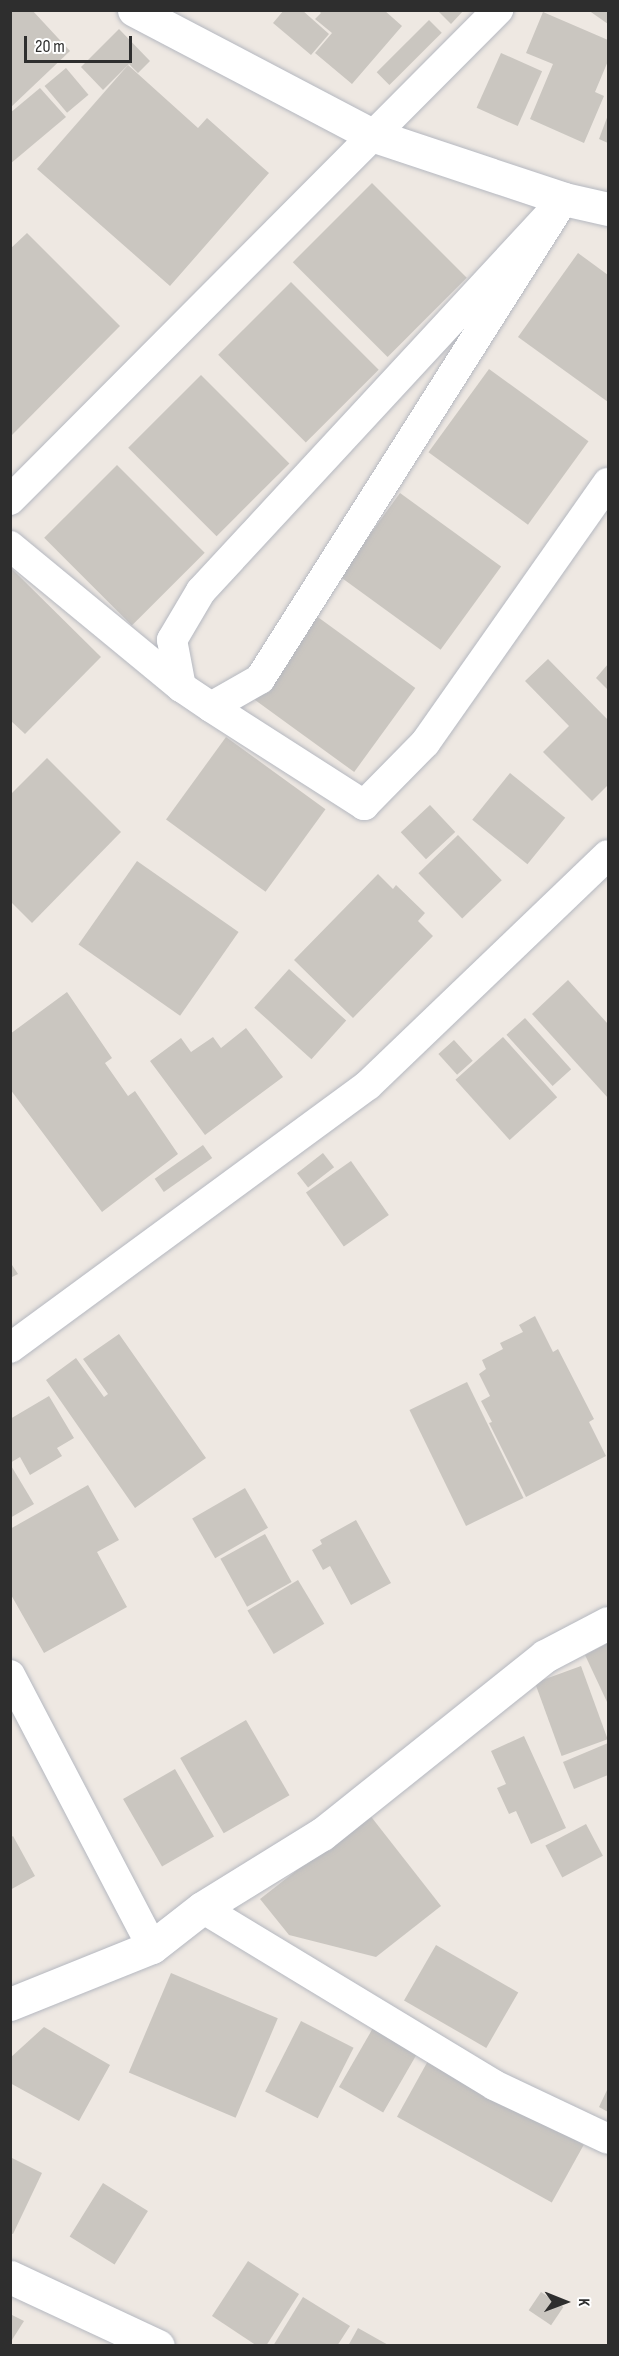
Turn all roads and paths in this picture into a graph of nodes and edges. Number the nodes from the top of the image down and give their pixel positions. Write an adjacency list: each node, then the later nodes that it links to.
1 (498, 10): 3 (street)
2 (145, 13): 3 (street)
3 (372, 135): 4 (street); 7 (street)
4 (564, 199): 5 (street); 9 (street); 10 (street)
5 (609, 208)
6 (609, 483): 10 (street)
7 (10, 500)
8 (10, 546): 9 (street)
9 (181, 687): 10 (street)
10 (211, 707)
11 (609, 855): 12 (street)
12 (10, 1348)
13 (609, 1623): 15 (street)
14 (10, 1676): 16 (street)
15 (202, 1908): 16 (street); 18 (street)
16 (152, 1947): 17 (street)
17 (10, 2004)
18 (609, 2139)
19 (10, 2277): 20 (street)
20 (158, 2346)

